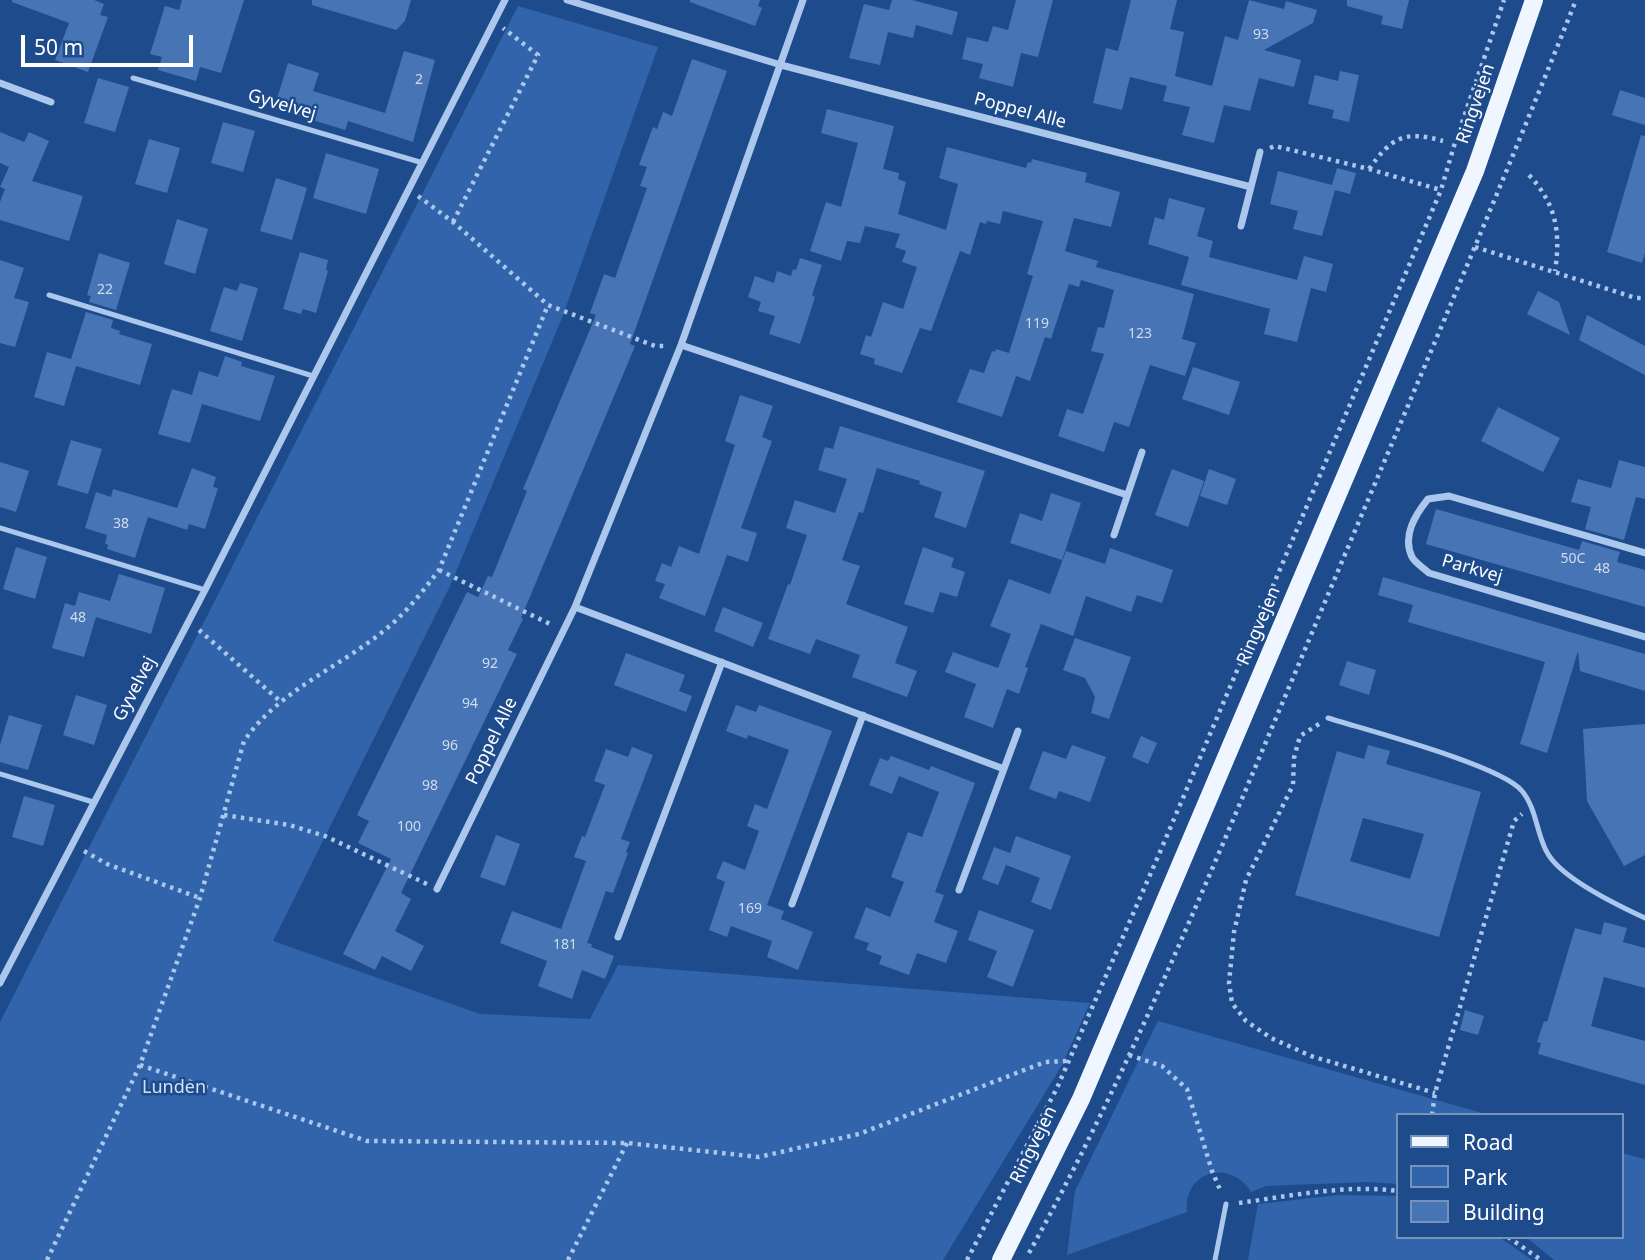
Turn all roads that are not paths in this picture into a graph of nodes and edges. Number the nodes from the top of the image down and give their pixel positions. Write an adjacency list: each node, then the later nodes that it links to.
1 (505, 0): 10 (street, Gyvelvej)
2 (567, 0): 5 (street)
3 (803, 0): 5 (street, Poppel Alle)
4 (1534, 0): 38 (main road, Ringvejen)
5 (781, 65): 11 (street, Poppel Alle); 14 (street, Poppel Alle)
6 (133, 78): 10 (lane, Gyvelvej)
7 (0, 83): 8 (street)
8 (51, 102)
9 (1260, 152): 11 (street)
10 (423, 163): 15 (street, Gyvelvej)
11 (1251, 187): 12 (street)
12 (1241, 226)
13 (49, 295): 15 (lane)
14 (681, 345): 17 (street); 22 (street, Poppel Alle)
15 (313, 376): 21 (street, Gyvelvej)
16 (1142, 452): 17 (street)
17 (1127, 495): 19 (street)
18 (0, 528): 21 (lane)
19 (1114, 535)
20 (1645, 553): 23 (street, Parkvej)
21 (205, 590): 30 (street, Gyvelvej)
22 (575, 607): 24 (street); 31 (street, Poppel Alle)
23 (1645, 637)
24 (722, 662): 25 (street); 35 (street)
25 (863, 715): 28 (street); 33 (street)
26 (1328, 718): 34 (lane)
27 (1018, 732): 28 (street)
28 (1004, 769): 32 (street)
29 (0, 774): 30 (lane)
30 (93, 802): 36 (street, Gyvelvej)
31 (437, 889)
32 (958, 890)
33 (792, 904)
34 (1645, 918)
35 (618, 937)
36 (0, 983)
37 (1226, 1204): 39 (lane)
38 (1001, 1260)
39 (1216, 1260)

